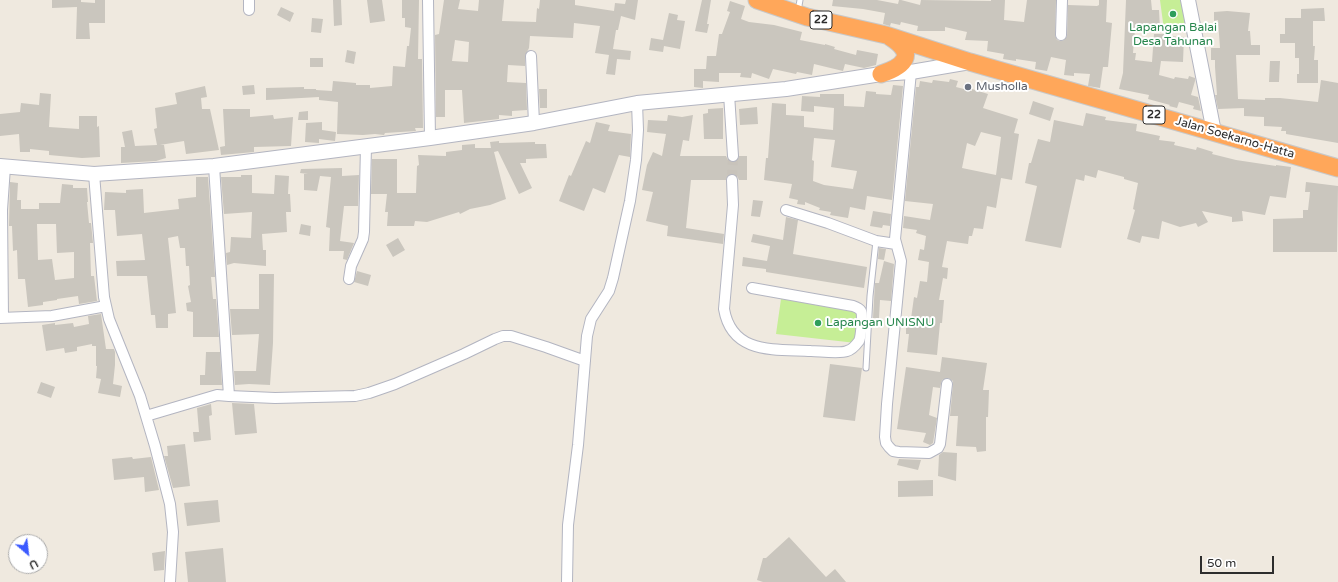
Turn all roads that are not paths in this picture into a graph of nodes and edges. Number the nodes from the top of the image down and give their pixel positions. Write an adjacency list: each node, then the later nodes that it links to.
1 (428, 0): 16 (street)
2 (757, 0): 5 (highway, 22)
3 (1062, 0): 7 (street)
4 (1188, 0): 15 (main road)
5 (798, 7): 6 (highway, 22)
6 (886, 35): 9 (highway, 22); 11 (highway)
7 (1061, 35)
8 (531, 56): 14 (street)
9 (970, 62): 10 (main road); 15 (highway, Jalan Soekarno-Hatta / 22)
10 (911, 72): 11 (main road); 26 (street)
11 (881, 74): 12 (main road)
12 (729, 94): 13 (main road); 18 (street)
13 (637, 103): 14 (main road); 31 (street)
14 (534, 123): 16 (main road)
15 (1214, 132): 21 (highway, Jalan Soekarno-Hatta / 22)
16 (430, 138): 17 (main road)
17 (366, 146): 20 (main road); 27 (street)
18 (733, 156)
19 (3, 166): 22 (main road); 30 (street)
20 (214, 166): 22 (main road); 34 (street)
21 (1338, 168)
22 (94, 174): 29 (street)
23 (732, 180): 28 (street)
24 (786, 210): 25 (street)
25 (876, 241): 26 (street); 32 (lane)
26 (896, 244): 33 (street)
27 (350, 279)
28 (752, 288)
29 (106, 306): 30 (street); 35 (street)
30 (2, 318)
31 (585, 361): 34 (street); 37 (street)
32 (866, 368)
33 (947, 384)
34 (229, 396): 35 (street)
35 (146, 416): 36 (street)
36 (170, 582)
37 (567, 582)

